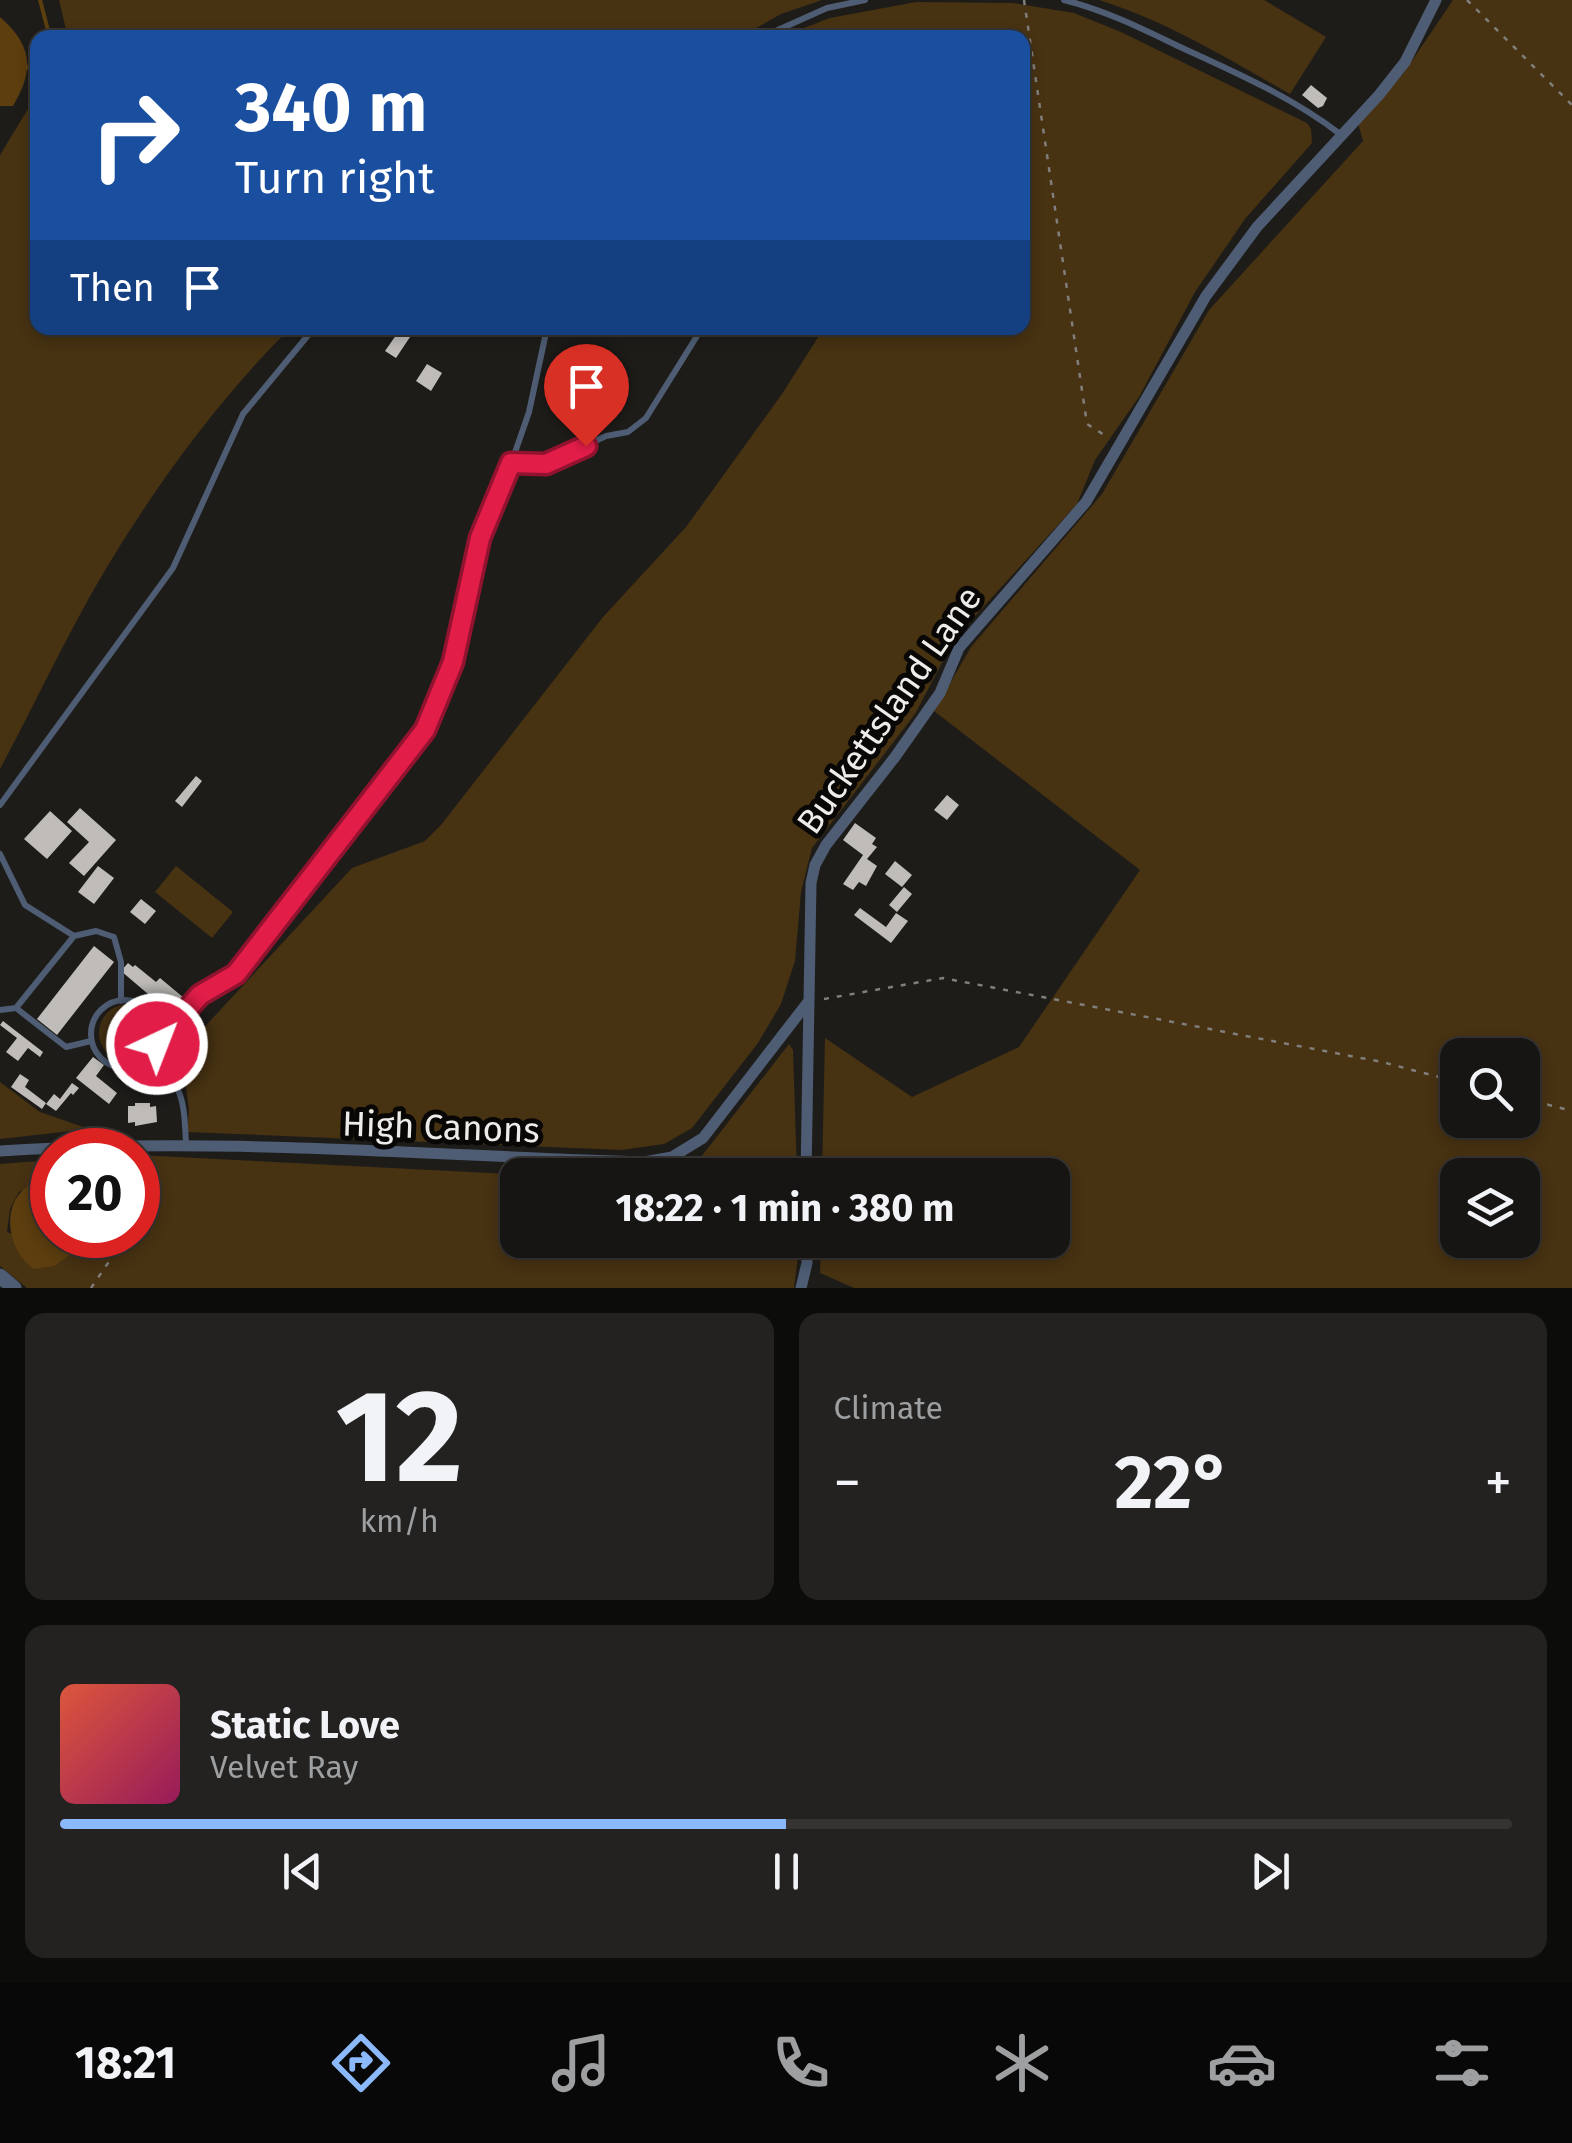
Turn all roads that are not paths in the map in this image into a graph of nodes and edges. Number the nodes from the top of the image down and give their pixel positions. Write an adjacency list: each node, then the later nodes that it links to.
1 (865, 0): 4 (lane)
2 (1064, 0): 5 (lane)
3 (1436, 0): 5 (street, Buckettsland Lane)
4 (778, 30)
5 (1340, 134): 14 (street, Buckettsland Lane)
6 (308, 335): 10 (lane)
7 (546, 335): 9 (lane)
8 (698, 335): 9 (lane)
9 (511, 463): 18 (lane)
10 (0, 805)
11 (0, 854): 12 (lane)
12 (74, 936): 13 (lane); 15 (lane)
13 (120, 1001): 17 (lane); 18 (lane)
14 (808, 1002): 20 (street, High Canons); 22 (street, Buckettsland Lane)
15 (16, 1008): 16 (lane); 17 (lane)
16 (0, 1010)
17 (92, 1040): 19 (lane)
18 (157, 1044): 19 (lane)
19 (149, 1057): 20 (lane)
20 (186, 1144): 21 (street, High Canons)
21 (0, 1151)
22 (806, 1158)
23 (807, 1258): 26 (street)
24 (0, 1276): 25 (street)
25 (14, 1288)
26 (802, 1288)

